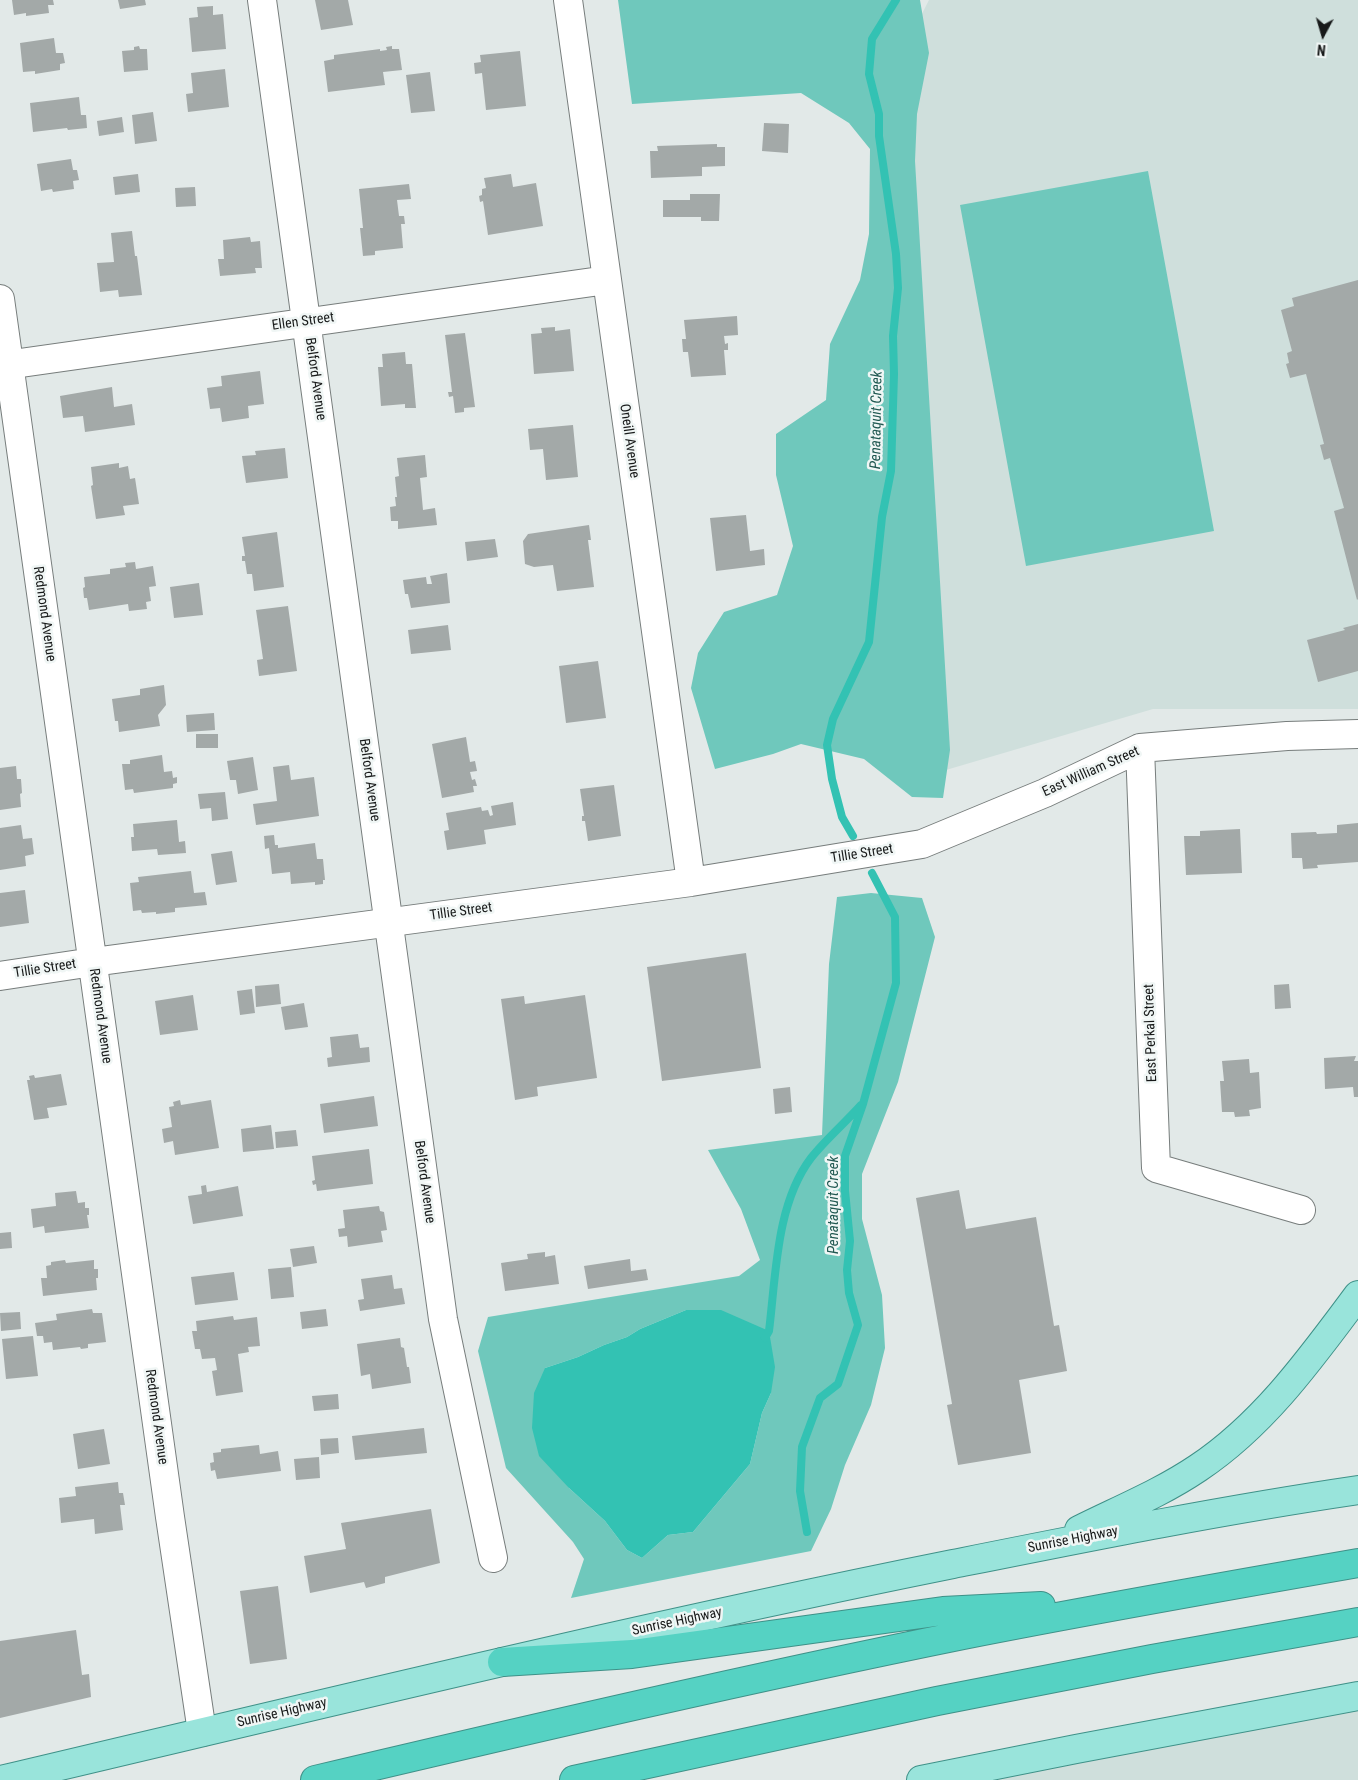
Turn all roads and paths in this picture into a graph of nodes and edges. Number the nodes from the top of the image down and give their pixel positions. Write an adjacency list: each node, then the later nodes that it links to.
1 (262, 0): 5 (street, Belford Avenue)
2 (568, 0): 3 (street, Oneill Avenue)
3 (607, 280): 5 (street, Ellen Street); 10 (street, Oneill Avenue)
4 (0, 299): 6 (street, Redmond Avenue)
5 (307, 322): 6 (street, Ellen Street); 11 (street, Belford Avenue)
6 (5, 366): 12 (street, Redmond Avenue)
7 (1358, 734): 8 (street, East William Street)
8 (1140, 748): 9 (street, East William Street); 14 (street, East Perkal Street)
9 (922, 844): 10 (street, Tillie Street)
10 (691, 882): 11 (street, Tillie Street)
11 (388, 922): 12 (street, Tillie Street); 18 (street, Belford Avenue)
12 (93, 962): 13 (street, Tillie Street); 24 (street, Redmond Avenue)
13 (0, 976)
14 (1301, 1210)
15 (1358, 1295): 17 (main road)
16 (1358, 1490): 17 (main road, Sunrise Highway)
17 (1048, 1545): 22 (main road, Sunrise Highway)
18 (493, 1558)
19 (1358, 1562): 20 (highway)
20 (1152, 1600): 22 (highway); 26 (highway)
21 (1358, 1622): 27 (highway)
22 (502, 1662): 24 (main road, Sunrise Highway)
23 (1356, 1698): 28 (main road)
24 (202, 1732): 25 (main road, Sunrise Highway)
25 (1, 1780)
26 (316, 1780)
27 (574, 1780)
28 (920, 1780)

